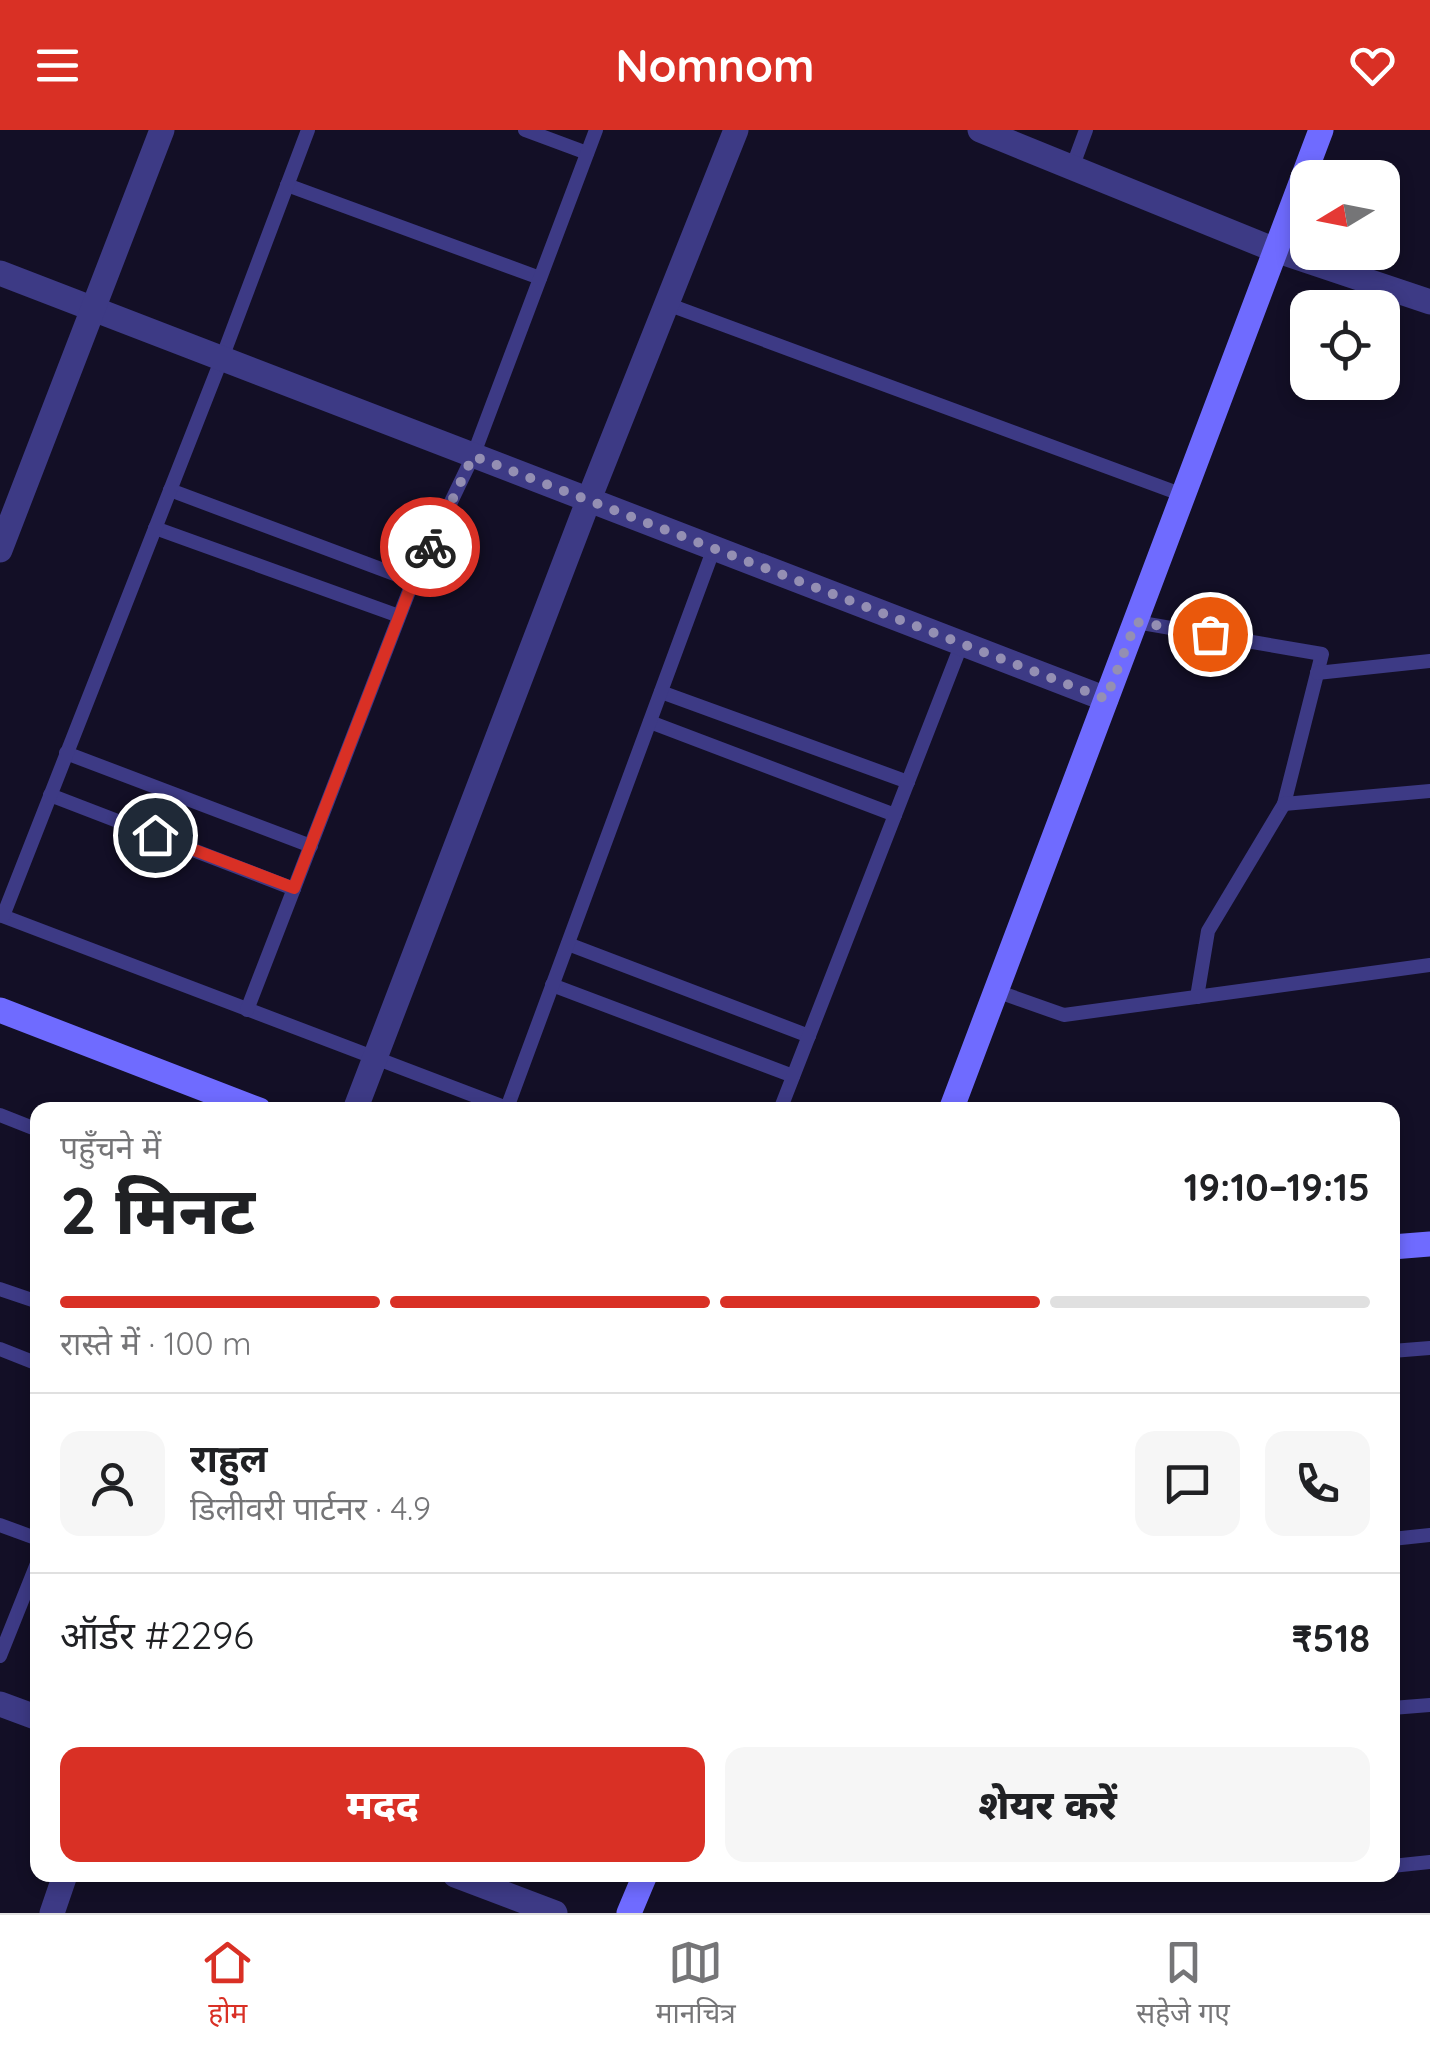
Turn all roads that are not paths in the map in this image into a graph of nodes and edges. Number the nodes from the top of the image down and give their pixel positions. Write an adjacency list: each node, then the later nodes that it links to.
1 (162, 130): 17 (street)
2 (308, 130): 11 (lane)
3 (525, 130): 9 (lane)
4 (596, 130): 9 (lane)
5 (736, 130): 16 (street)
6 (980, 130): 10 (street)
7 (1086, 130): 10 (lane)
8 (1321, 130): 12 (street)
9 (588, 153): 14 (lane)
10 (1072, 168): 12 (street)
11 (288, 185): 14 (lane); 18 (lane)
12 (1275, 250): 15 (street); 21 (street)
13 (0, 273): 17 (street)
14 (540, 278): 19 (lane)
15 (1430, 302)
16 (666, 304): 21 (lane); 22 (street)
17 (93, 309): 18 (street); 25 (street)
18 (222, 358): 19 (street); 20 (lane)
19 (473, 456): 22 (street); 26 (lane)
20 (170, 490): 23 (lane); 26 (lane)
21 (1183, 495): 28 (street)
22 (589, 500): 24 (street); 52 (street)
23 (156, 528): 27 (lane); 35 (lane)
24 (714, 548): 29 (street); 32 (lane)
25 (0, 550)
26 (413, 581): 27 (lane)
27 (399, 616): 41 (lane)
28 (1136, 622): 31 (lane); 33 (street)
29 (962, 644): 33 (street); 36 (lane)
30 (1430, 661): 31 (lane)
31 (1317, 673): 39 (lane)
32 (661, 692): 34 (lane); 36 (lane)
33 (1106, 699): 47 (street)
34 (650, 722): 40 (lane); 44 (lane)
35 (66, 753): 38 (lane); 41 (lane)
36 (908, 782): 40 (lane)
37 (1430, 791): 39 (lane)
38 (50, 795): 42 (lane); 43 (lane)
39 (1284, 804): 48 (lane)
40 (895, 815): 51 (lane)
41 (310, 846): 42 (lane)
42 (294, 888): 50 (lane)
43 (1, 915): 50 (lane)
44 (568, 944): 46 (lane); 51 (lane)
45 (1430, 965): 48 (lane)
46 (552, 985): 53 (lane); 57 (lane)
47 (996, 991): 48 (lane); 59 (street)
48 (1197, 997)
49 (0, 1010): 54 (street)
50 (247, 1010): 52 (lane)
51 (809, 1036): 53 (lane)
52 (375, 1058): 55 (street); 56 (lane)
53 (793, 1076): 58 (lane)
54 (238, 1102)
55 (358, 1102)
56 (491, 1102)
57 (512, 1102)
58 (783, 1102)
59 (954, 1102)
60 (0, 1116): 61 (lane)
61 (30, 1127)
62 (1430, 1244): 63 (street)
63 (1400, 1246)
64 (0, 1289): 65 (lane)
65 (30, 1299)
66 (1430, 1348): 68 (lane)
67 (0, 1349): 69 (lane)
68 (1400, 1350)
69 (30, 1361)
70 (0, 1525): 72 (lane)
71 (1430, 1535): 73 (lane)
72 (30, 1536)
73 (1400, 1538)
74 (30, 1581): 75 (lane)
75 (0, 1656)
76 (0, 1704): 79 (street)
77 (1430, 1705): 78 (lane)
78 (1400, 1707)
79 (30, 1715)
80 (1430, 1862): 81 (lane)
81 (1400, 1865)
82 (63, 1882): 85 (street)
83 (478, 1882): 86 (street)
84 (642, 1882): 87 (street)
85 (52, 1913)
86 (555, 1913)
87 (630, 1913)

